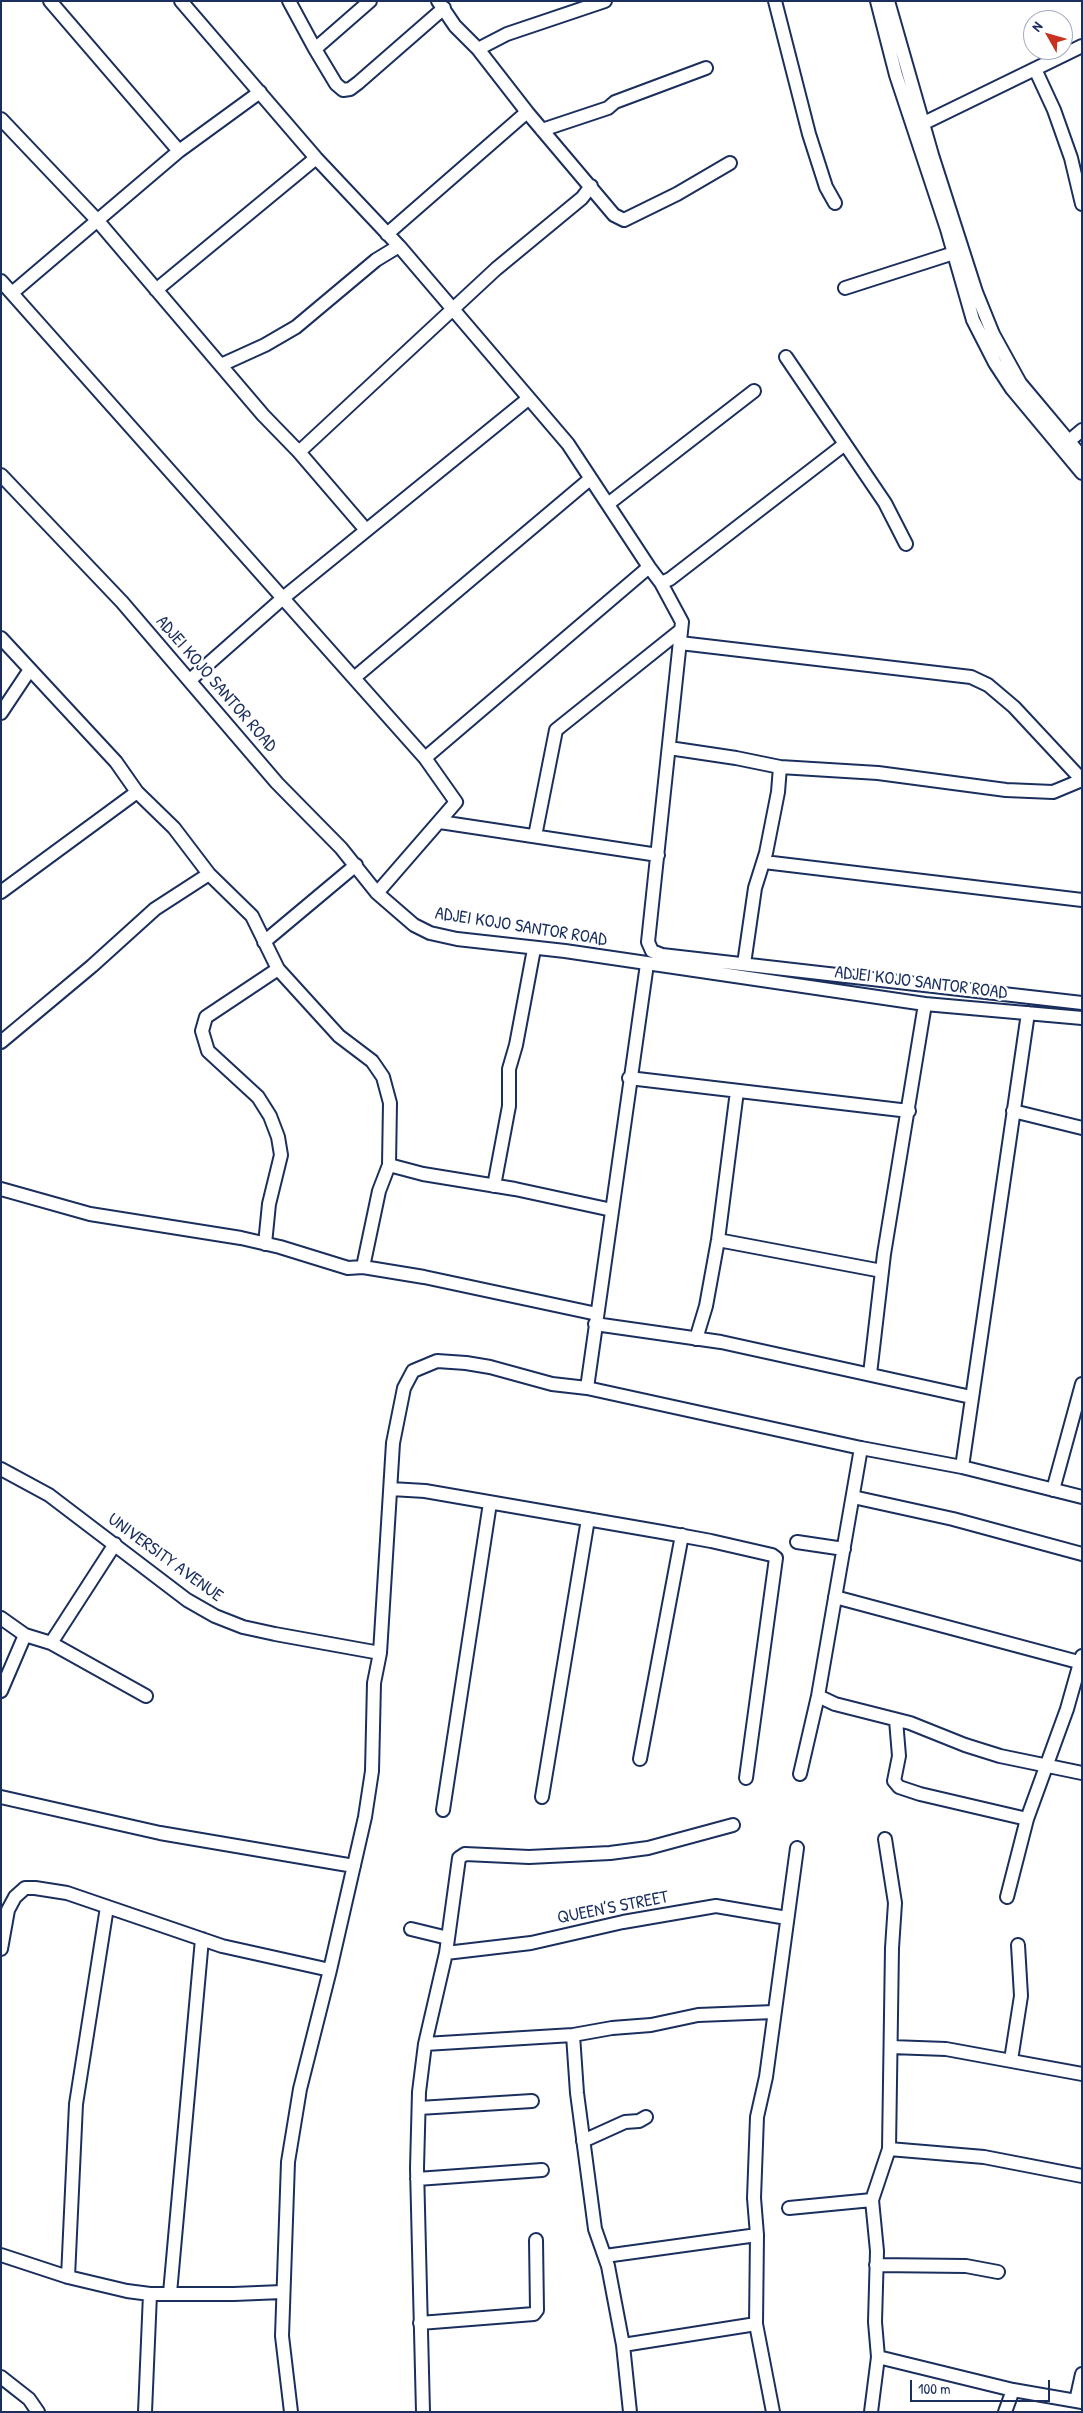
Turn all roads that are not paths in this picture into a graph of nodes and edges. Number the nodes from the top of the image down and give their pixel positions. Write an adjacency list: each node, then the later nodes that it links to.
1 (50, 1): 19 (street)
2 (181, 1): 14 (street)
3 (289, 1): 10 (street)
4 (370, 1): 10 (street)
5 (605, 1): 11 (street)
6 (774, 1): 23 (street)
7 (885, 2): 17 (street); 28 (street)
8 (441, 5): 10 (street); 11 (street)
9 (1082, 46): 13 (street)
10 (315, 49)
11 (478, 49): 15 (street)
12 (706, 68): 18 (street)
13 (1034, 69): 17 (street); 24 (street)
14 (260, 92): 19 (street); 20 (street)
15 (527, 112): 18 (street); 26 (street)
16 (1, 119): 25 (street)
17 (922, 124): 39 (street)
18 (542, 130): 22 (street)
19 (179, 151): 25 (street)
20 (316, 158): 26 (street); 31 (street)
21 (730, 163): 22 (street)
22 (591, 186): 33 (street)
23 (835, 203)
24 (1082, 204)
25 (97, 220): 31 (street); 32 (street)
26 (387, 234): 27 (street)
27 (399, 246): 33 (street); 35 (street)
28 (954, 253): 30 (street); 43 (street)
29 (1, 281): 32 (street)
30 (845, 288)
31 (156, 290): 35 (street)
32 (12, 293): 51 (street)
33 (454, 310): 37 (street); 41 (street)
34 (786, 357): 40 (street)
35 (221, 365): 41 (street)
36 (754, 391): 46 (street)
37 (528, 398): 45 (street); 47 (street)
38 (1082, 430): 39 (street)
39 (1069, 441): 42 (street)
40 (845, 444): 48 (street); 50 (street)
41 (298, 452): 47 (street)
42 (1082, 457)
43 (1082, 473)
44 (1, 475): 57 (street, ADJEI KOJO SANTOR ROAD)
45 (590, 478): 46 (street); 56 (street)
46 (608, 504): 49 (street)
47 (366, 530): 51 (street)
48 (906, 544)
49 (648, 568): 50 (street); 60 (street)
50 (661, 583): 52 (street)
51 (283, 598): 56 (street); 57 (street)
52 (681, 630): 54 (street); 65 (street)
53 (1, 638): 55 (street)
54 (680, 643): 59 (street); 62 (street)
55 (29, 671): 58 (street); 63 (street)
56 (354, 678): 60 (street)
57 (190, 680): 68 (street, ADJEI KOJO SANTOR ROAD)
58 (1, 713)
59 (669, 748): 61 (street); 66 (street)
60 (425, 758): 64 (street)
61 (780, 767): 62 (street); 67 (street)
62 (1082, 780)
63 (137, 792): 69 (street); 70 (street)
64 (440, 822): 65 (street); 71 (street)
65 (535, 836): 66 (street)
66 (658, 855): 76 (street)
67 (764, 862): 72 (street); 76 (street)
68 (356, 865): 71 (street, ADJEI KOJO SANTOR ROAD); 73 (street)
69 (209, 874): 73 (street); 82 (street)
70 (1, 892)
71 (377, 893): 74 (street, ADJEI KOJO SANTOR ROAD)
72 (1082, 900)
73 (264, 942): 77 (street)
74 (534, 949): 75 (street, ADJEI KOJO SANTOR ROAD); 89 (street)
75 (647, 964): 79 (street, ADJEI KOJO SANTOR ROAD); 83 (street)
76 (744, 964): 78 (street)
77 (278, 969): 88 (street); 93 (street)
78 (1082, 1003)
79 (926, 1004): 80 (street, ADJEI KOJO SANTOR ROAD); 85 (street)
80 (1028, 1013): 81 (street, ADJEI KOJO SANTOR ROAD); 86 (street)
81 (1082, 1018)
82 (1, 1042)
83 (629, 1078): 84 (street); 91 (street)
84 (737, 1091): 85 (street); 92 (street)
85 (909, 1111): 95 (street)
86 (1014, 1111): 87 (street); 101 (street)
87 (1082, 1128)
88 (389, 1165): 89 (street); 94 (street)
89 (494, 1186): 91 (street)
90 (1, 1189): 93 (street)
91 (612, 1210): 96 (street)
92 (718, 1240): 95 (street); 97 (street)
93 (265, 1244): 94 (street)
94 (363, 1267): 96 (street)
95 (882, 1271): 98 (street)
96 (596, 1319): 97 (street); 100 (street)
97 (696, 1339): 98 (street)
98 (870, 1374): 101 (street)
99 (1082, 1384): 106 (street)
100 (587, 1388): 102 (street); 105 (street)
101 (971, 1397): 103 (street)
102 (861, 1448): 103 (street); 107 (street)
103 (962, 1467): 106 (street)
104 (1, 1469): 113 (street, UNIVERSITY AVENUE)
105 (391, 1488): 109 (street); 120 (street)
106 (1052, 1490): 108 (street)
107 (853, 1497): 114 (street); 115 (street)
108 (1082, 1497)
109 (490, 1503): 110 (street); 133 (street)
110 (588, 1520): 111 (street); 132 (street)
111 (682, 1535): 126 (street); 130 (street)
112 (797, 1542): 114 (street)
113 (115, 1544): 119 (street); 120 (street, UNIVERSITY AVENUE)
114 (844, 1549): 116 (street)
115 (1082, 1554)
116 (835, 1597): 121 (street); 124 (street)
117 (1, 1618): 118 (street)
118 (24, 1635): 119 (street); 122 (street)
119 (50, 1643): 123 (street)
120 (380, 1653): 138 (street)
121 (1081, 1660): 127 (street)
122 (1, 1691)
123 (146, 1696)
124 (818, 1696): 125 (street); 129 (street)
125 (896, 1720): 127 (street); 134 (street)
126 (640, 1759)
127 (1046, 1766): 128 (street); 134 (street)
128 (1082, 1773)
129 (800, 1774)
130 (746, 1778)
131 (1, 1797): 138 (street)
132 (542, 1797)
133 (443, 1810)
134 (1027, 1819): 139 (street)
135 (733, 1826): 144 (street)
136 (884, 1839): 153 (street)
137 (797, 1848): 142 (street)
138 (354, 1866): 149 (street)
139 (1007, 1897)
140 (106, 1907): 141 (street); 145 (street); 172 (street)
141 (5, 1909): 147 (street)
142 (787, 1918): 148 (street, QUEEN’S STREET); 150 (street)
143 (411, 1929): 144 (street)
144 (448, 1938): 148 (street)
145 (202, 1939): 149 (street); 174 (street)
146 (1018, 1945): 154 (street)
147 (1, 1949)
148 (446, 1953): 152 (street)
149 (330, 1970): 173 (street)
150 (774, 2012): 151 (street); 166 (street)
151 (573, 2035): 152 (street); 159 (street)
152 (425, 2044): 157 (street)
153 (891, 2047): 154 (street); 160 (street)
154 (1011, 2060): 155 (street)
155 (1082, 2074)
156 (532, 2101): 157 (street)
157 (419, 2108): 163 (street)
158 (646, 2117): 159 (street)
159 (583, 2141): 169 (street)
160 (889, 2148): 162 (street); 164 (street)
161 (542, 2170): 163 (street)
162 (1082, 2176)
163 (418, 2179): 176 (street)
164 (872, 2200): 165 (street); 170 (street)
165 (789, 2208)
166 (757, 2235): 169 (street); 177 (street)
167 (536, 2240): 176 (street)
168 (1, 2255): 172 (street)
169 (605, 2256): 178 (street)
170 (876, 2265): 171 (street); 179 (street)
171 (998, 2272)
172 (68, 2277): 175 (street)
173 (282, 2292): 174 (street); 186 (street)
174 (170, 2293): 175 (street)
175 (150, 2294): 185 (street)
176 (420, 2323): 187 (street)
177 (756, 2324): 178 (street); 189 (street)
178 (623, 2345): 188 (street)
179 (878, 2357): 182 (street); 190 (street)
180 (1082, 2374): 183 (street)
181 (1, 2377): 184 (street)
182 (1014, 2390): 183 (street); 191 (street)
183 (1079, 2401)
184 (38, 2412)
185 (145, 2412)
186 (291, 2412)
187 (423, 2412)
188 (628, 2412)
189 (773, 2412)
190 (871, 2412)
191 (1006, 2412)

